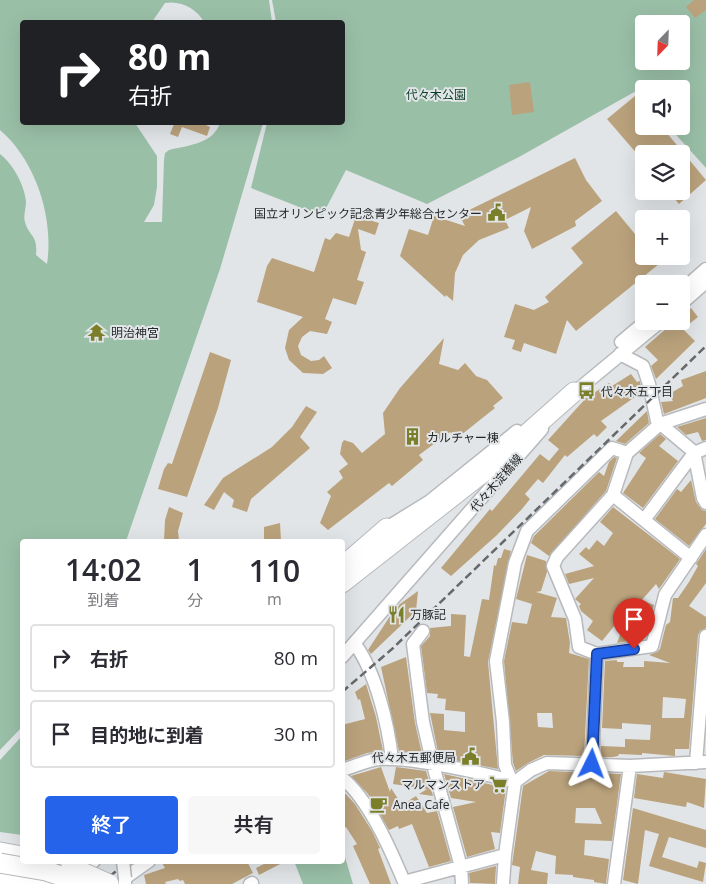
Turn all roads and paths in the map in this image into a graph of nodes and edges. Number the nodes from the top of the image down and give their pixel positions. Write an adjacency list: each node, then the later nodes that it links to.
1 (706, 269): 3 (street)
2 (706, 282): 4 (street)
3 (690, 283)
4 (690, 296)
5 (635, 330): 17 (street, 代々木淀橋線)
6 (650, 330): 7 (street, 代々木淀橋線)
7 (620, 354): 8 (street, 代々木淀橋線); 10 (street)
8 (574, 392): 22 (highway); 25 (street, 代々木淀橋線)
9 (706, 409): 10 (street)
10 (660, 424): 12 (street); 13 (street)
11 (706, 448): 13 (street)
12 (627, 453): 14 (street); 35 (street)
13 (694, 453): 15 (street); 16 (street)
14 (614, 495): 16 (street); 27 (street)
15 (706, 503)
16 (644, 520): 20 (street)
17 (387, 528): 19 (street, 代々木淀橋線); 21 (highway)
18 (706, 535): 20 (street)
19 (345, 554)
20 (691, 558): 27 (street)
21 (345, 564)
22 (345, 581)
23 (423, 631): 31 (street)
24 (706, 636): 29 (street)
25 (355, 644): 26 (street, 代々木淀橋線); 28 (street)
26 (345, 654)
27 (597, 654): 30 (street)
28 (392, 759): 31 (street); 33 (street)
29 (702, 763): 32 (street)
30 (592, 764): 32 (street); 35 (street)
31 (432, 765): 35 (street); 47 (street)
32 (630, 766): 55 (street)
33 (345, 769)
34 (345, 780): 50 (street)
35 (513, 781): 39 (street)
36 (0, 842): 37 (highway)
37 (20, 844)
38 (0, 852): 40 (highway)
39 (505, 855): 47 (street); 54 (street)
40 (20, 856)
41 (0, 863): 52 (highway, bridge)
42 (62, 864): 49 (highway, bridge)
43 (74, 864): 48 (highway)
44 (90, 864): 51 (street)
45 (123, 864): 49 (street, bridge)
46 (145, 864): 49 (street)
47 (461, 867): 50 (street); 53 (street)
48 (0, 876)
49 (120, 882)
50 (405, 883)
51 (52, 884)
52 (85, 884)
53 (462, 884)
54 (503, 884)
55 (614, 884)

